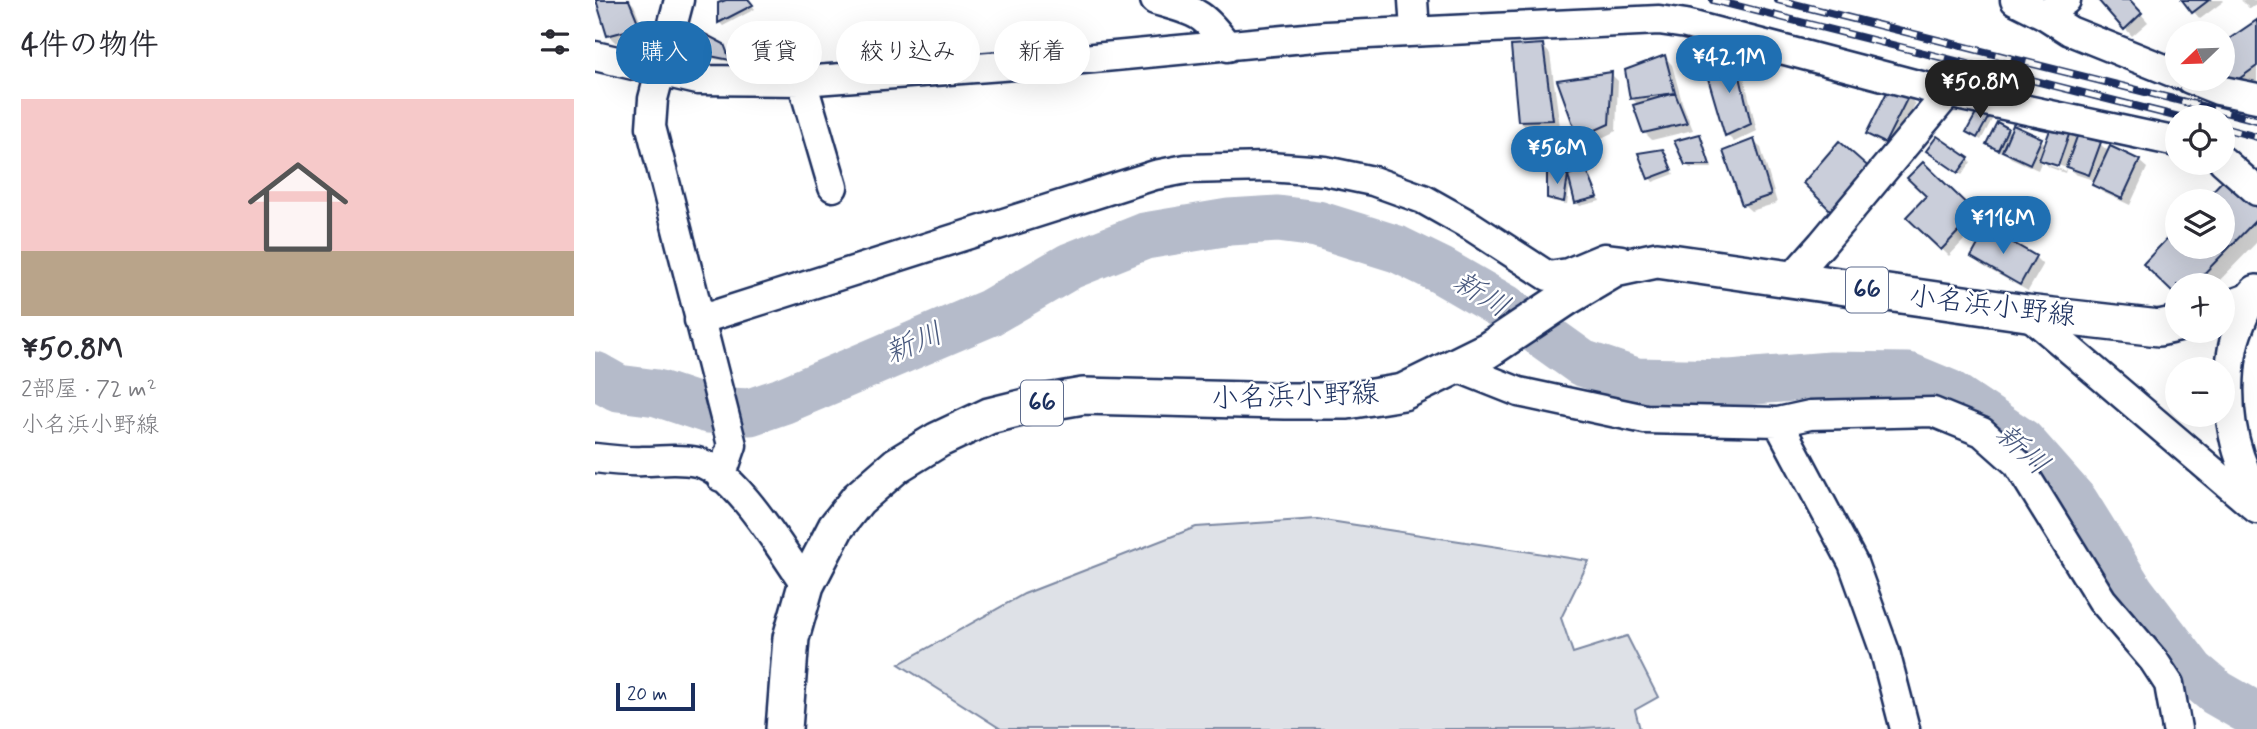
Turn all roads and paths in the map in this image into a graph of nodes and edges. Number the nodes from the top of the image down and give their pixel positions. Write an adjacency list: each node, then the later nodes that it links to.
1 (679, 0): 6 (street)
2 (1155, 0): 8 (street)
3 (1413, 0): 7 (street)
4 (2015, 0): 5 (street)
5 (2055, 8): 11 (street)
6 (674, 21)
7 (1415, 31): 8 (street); 16 (street)
8 (1228, 47): 12 (street)
9 (595, 56): 10 (street)
10 (616, 61)
11 (2165, 69)
12 (822, 79)
13 (657, 84): 26 (street)
14 (803, 84): 20 (street)
15 (2223, 91): 17 (street)
16 (1948, 93): 18 (street); 23 (street)
17 (2257, 98)
18 (2165, 139)
19 (2235, 172): 21 (street)
20 (833, 187)
21 (2257, 191)
22 (1642, 262): 23 (main road, 小名浜小野線 / 66); 26 (street); 28 (main road, 小名浜小野線 / 66)
23 (1790, 280): 25 (main road, 小名浜小野線 / 66)
24 (2243, 302): 32 (street)
25 (2027, 313): 27 (main road, 小名浜小野線 / 66); 33 (street)
26 (701, 325): 31 (street)
27 (2165, 327)
28 (1456, 367): 29 (street); 34 (main road, 小名浜小野線 / 66)
29 (1778, 422): 36 (street); 37 (street)
30 (601, 464): 31 (street)
31 (721, 477): 34 (street)
32 (2257, 494)
33 (2257, 509)
34 (806, 585): 35 (main road, 小名浜小野線 / 66)
35 (784, 729)
36 (1905, 729)
37 (2177, 729)

